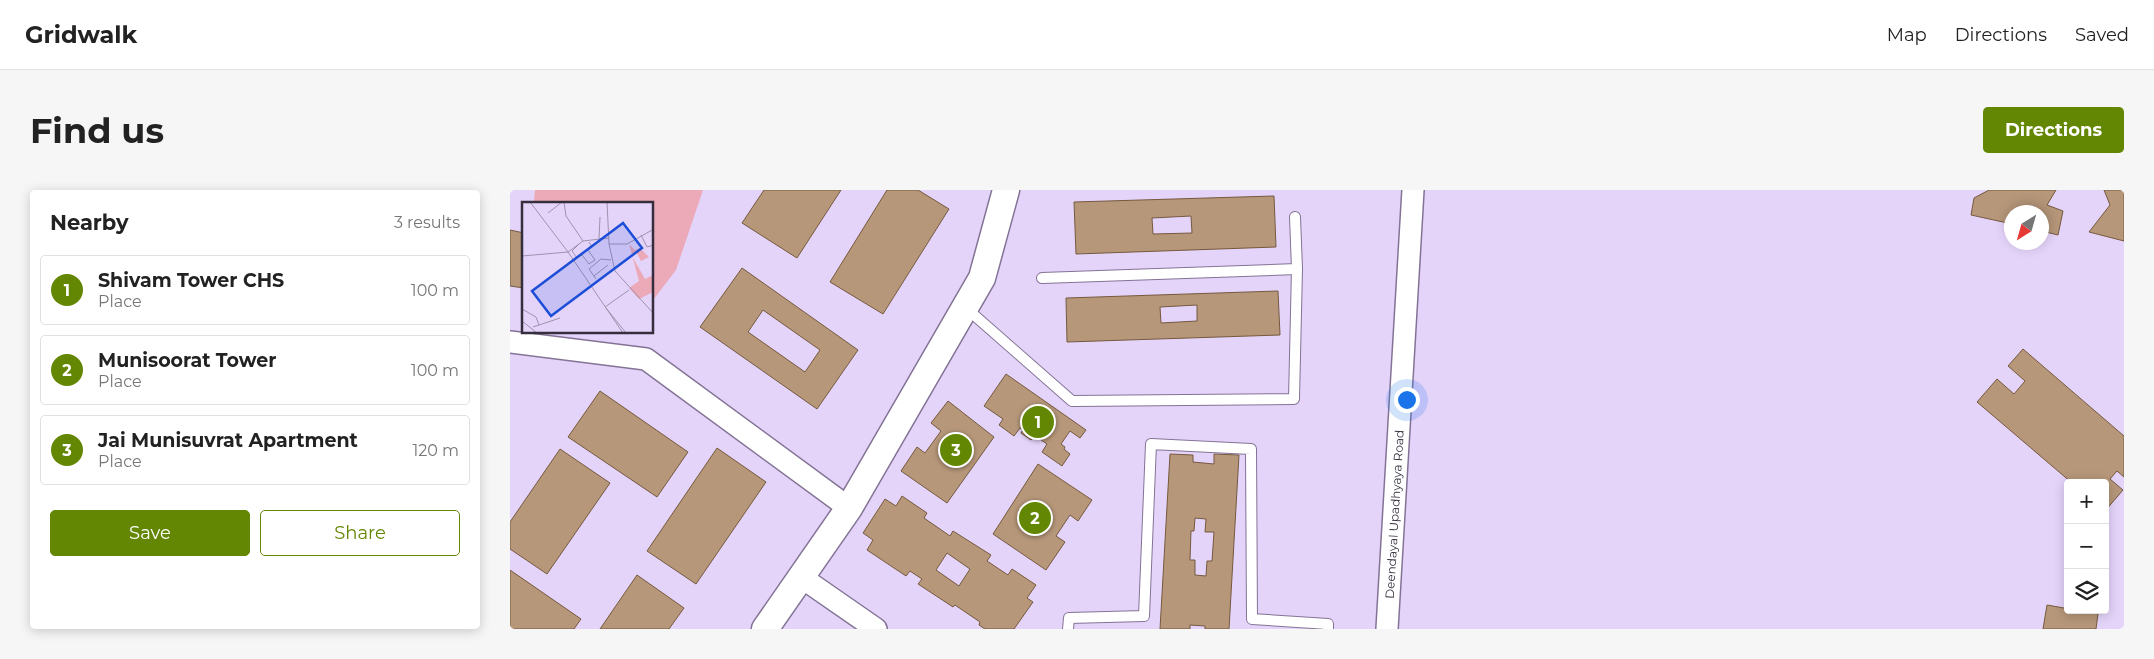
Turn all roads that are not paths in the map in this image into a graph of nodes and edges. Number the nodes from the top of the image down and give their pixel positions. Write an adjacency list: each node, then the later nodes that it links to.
1 (1006, 190): 6 (street)
2 (1413, 190): 14 (street, Deendayal Upadhyaya Road)
3 (1295, 217): 4 (lane)
4 (1297, 268): 5 (lane); 6 (lane)
5 (1042, 278)
6 (966, 307): 8 (street)
7 (510, 342): 8 (street)
8 (849, 508): 9 (street)
9 (801, 577): 10 (street); 11 (street)
10 (765, 629)
11 (876, 629)
12 (1068, 629): 13 (lane)
13 (1328, 629)
14 (1387, 629)

